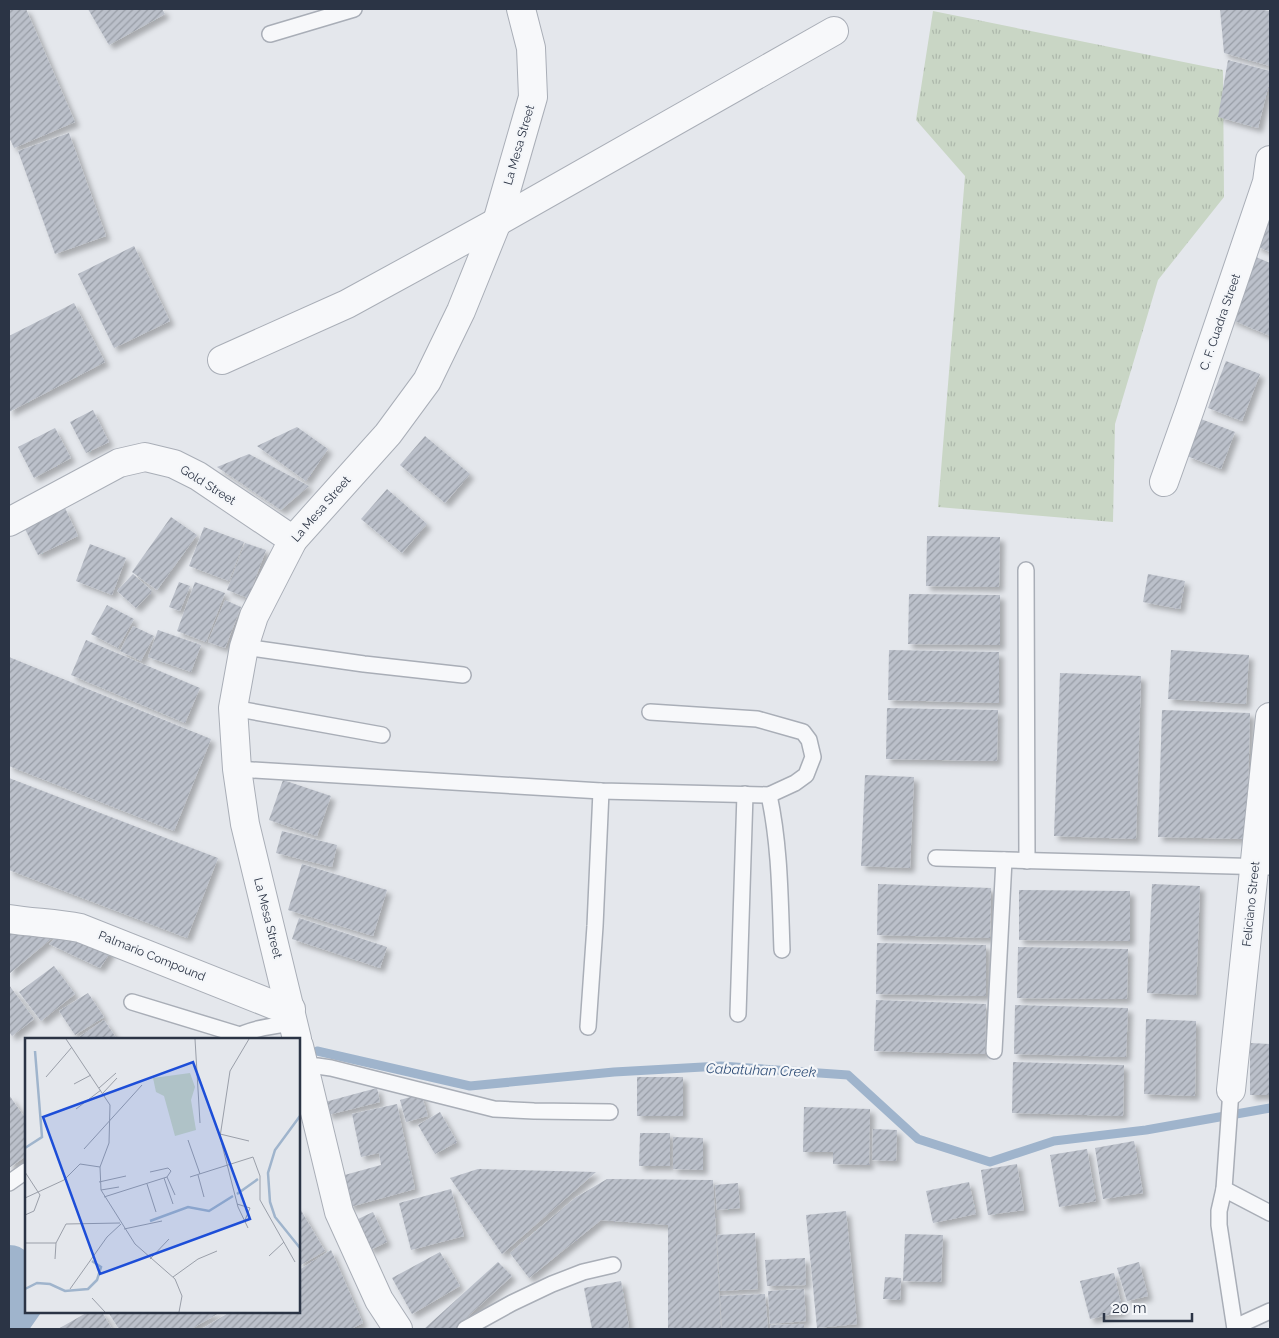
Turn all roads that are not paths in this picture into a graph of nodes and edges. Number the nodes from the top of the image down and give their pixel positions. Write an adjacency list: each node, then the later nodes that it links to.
1 (354, 9): 4 (lane)
2 (521, 9): 6 (street, La Mesa Street)
3 (834, 31): 6 (street)
4 (270, 34)
5 (1270, 160): 8 (street, C. F. Cuadra Street)
6 (497, 222): 7 (street); 10 (street, La Mesa Street)
7 (222, 360)
8 (1164, 482)
9 (9, 522): 10 (street, Gold Street)
10 (293, 540): 12 (street, La Mesa Street)
11 (1026, 570): 24 (lane)
12 (244, 647): 13 (lane); 14 (street, La Mesa Street)
13 (463, 675)
14 (233, 708): 17 (lane); 18 (street, La Mesa Street)
15 (650, 712): 21 (lane)
16 (1270, 717): 25 (street, Feliciano Street)
17 (382, 734)
18 (237, 768): 19 (lane); 32 (street, La Mesa Street)
19 (600, 792): 20 (lane); 30 (lane)
20 (745, 794): 21 (lane); 29 (lane)
21 (769, 795): 27 (lane)
22 (936, 858): 23 (lane)
23 (1004, 860): 24 (lane); 35 (lane)
24 (1027, 861): 25 (lane)
25 (1262, 867): 36 (street, Feliciano Street)
26 (9, 919): 32 (street, Palmario Compound)
27 (782, 950)
28 (132, 1002): 31 (lane)
29 (738, 1014)
30 (588, 1027)
31 (236, 1037): 32 (lane)
32 (297, 1038)
33 (300, 1042): 37 (lane)
34 (300, 1050): 45 (street, La Mesa Street)
35 (994, 1051)
36 (1231, 1090): 40 (lane)
37 (610, 1112)
38 (25, 1172): 39 (lane)
39 (9, 1183)
40 (1224, 1189): 41 (lane); 44 (lane)
41 (1270, 1213)
42 (613, 1264): 46 (lane)
43 (1270, 1311): 44 (lane)
44 (1236, 1328)
45 (398, 1329)
46 (465, 1329)

